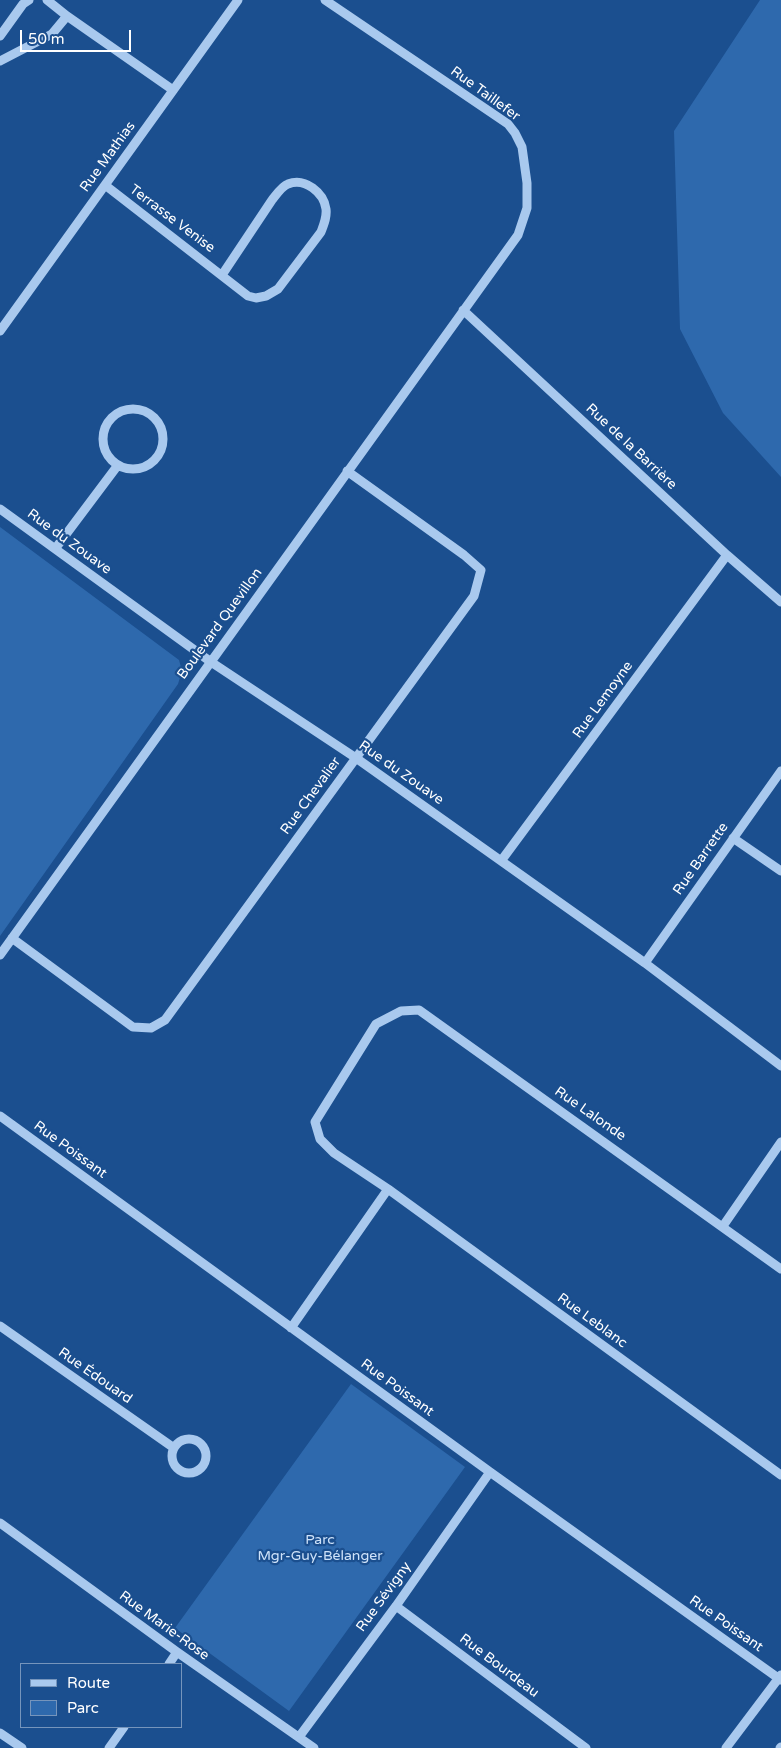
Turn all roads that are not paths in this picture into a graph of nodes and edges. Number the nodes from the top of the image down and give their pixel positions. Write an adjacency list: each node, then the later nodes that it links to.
1 (29, 0): 6 (street)
2 (47, 0): 5 (street)
3 (238, 0): 8 (street, Rue Mathias)
4 (325, 0): 11 (street, Rue Taillefer)
5 (67, 16): 7 (street); 8 (street)
6 (0, 36)
7 (0, 61)
8 (173, 90): 9 (street, Rue Mathias)
9 (105, 185): 10 (street, Terrasse Venise); 12 (street, Rue Mathias)
10 (222, 275): 10 (street, Terrasse Venise)
11 (463, 310): 15 (street, Boulevard Quevillon); 18 (street, Rue de la Barrière)
12 (3, 320): 13 (street, Rue Mathias)
13 (0, 331)
14 (118, 465): 14 (street); 17 (street)
15 (347, 471): 20 (street, Boulevard Quevillon); 21 (street, Rue Chevalier)
16 (0, 509): 17 (street, Rue du Zouave)
17 (55, 549): 20 (street, Rue du Zouave)
18 (727, 555): 19 (street, Rue de la Barrière); 24 (street, Rue Lemoyne)
19 (781, 602)
20 (210, 662): 21 (street, Rue du Zouave); 26 (street, Boulevard Quevillon)
21 (356, 758): 24 (street, Rue du Zouave); 26 (street, Rue Chevalier)
22 (781, 771): 23 (street, Rue Barrette)
23 (733, 838): 25 (street); 28 (street, Rue Barrette)
24 (501, 861): 28 (street, Rue du Zouave)
25 (781, 871)
26 (12, 938): 27 (street, Boulevard Quevillon)
27 (0, 954)
28 (645, 963): 30 (street, Rue du Zouave)
29 (376, 1024): 33 (street, Rue Leblanc); 34 (street, Rue Lalonde)
30 (781, 1066)
31 (0, 1116): 37 (street, Rue Poissant)
32 (781, 1142): 34 (street)
33 (388, 1189): 37 (street); 40 (street, Rue Leblanc)
34 (723, 1226): 35 (street, Rue Lalonde)
35 (781, 1269)
36 (0, 1326): 38 (street, Rue Édouard)
37 (291, 1328): 39 (street, Rue Poissant)
38 (174, 1448)
39 (490, 1472): 42 (street, Rue Sévigny); 45 (street, Rue Poissant)
40 (781, 1475)
41 (0, 1523): 43 (street, Rue Marie-Rose)
42 (396, 1606): 48 (street, Rue Sévigny); 52 (street, Rue Bourdeau)
43 (177, 1652): 44 (street); 48 (street, Rue Marie-Rose)
44 (170, 1663)
45 (780, 1678): 53 (street)
46 (123, 1728): 50 (street)
47 (0, 1732): 49 (street)
48 (299, 1737): 51 (street, Rue Marie-Rose)
49 (22, 1748)
50 (109, 1748)
51 (314, 1748)
52 (586, 1748)
53 (726, 1748)

